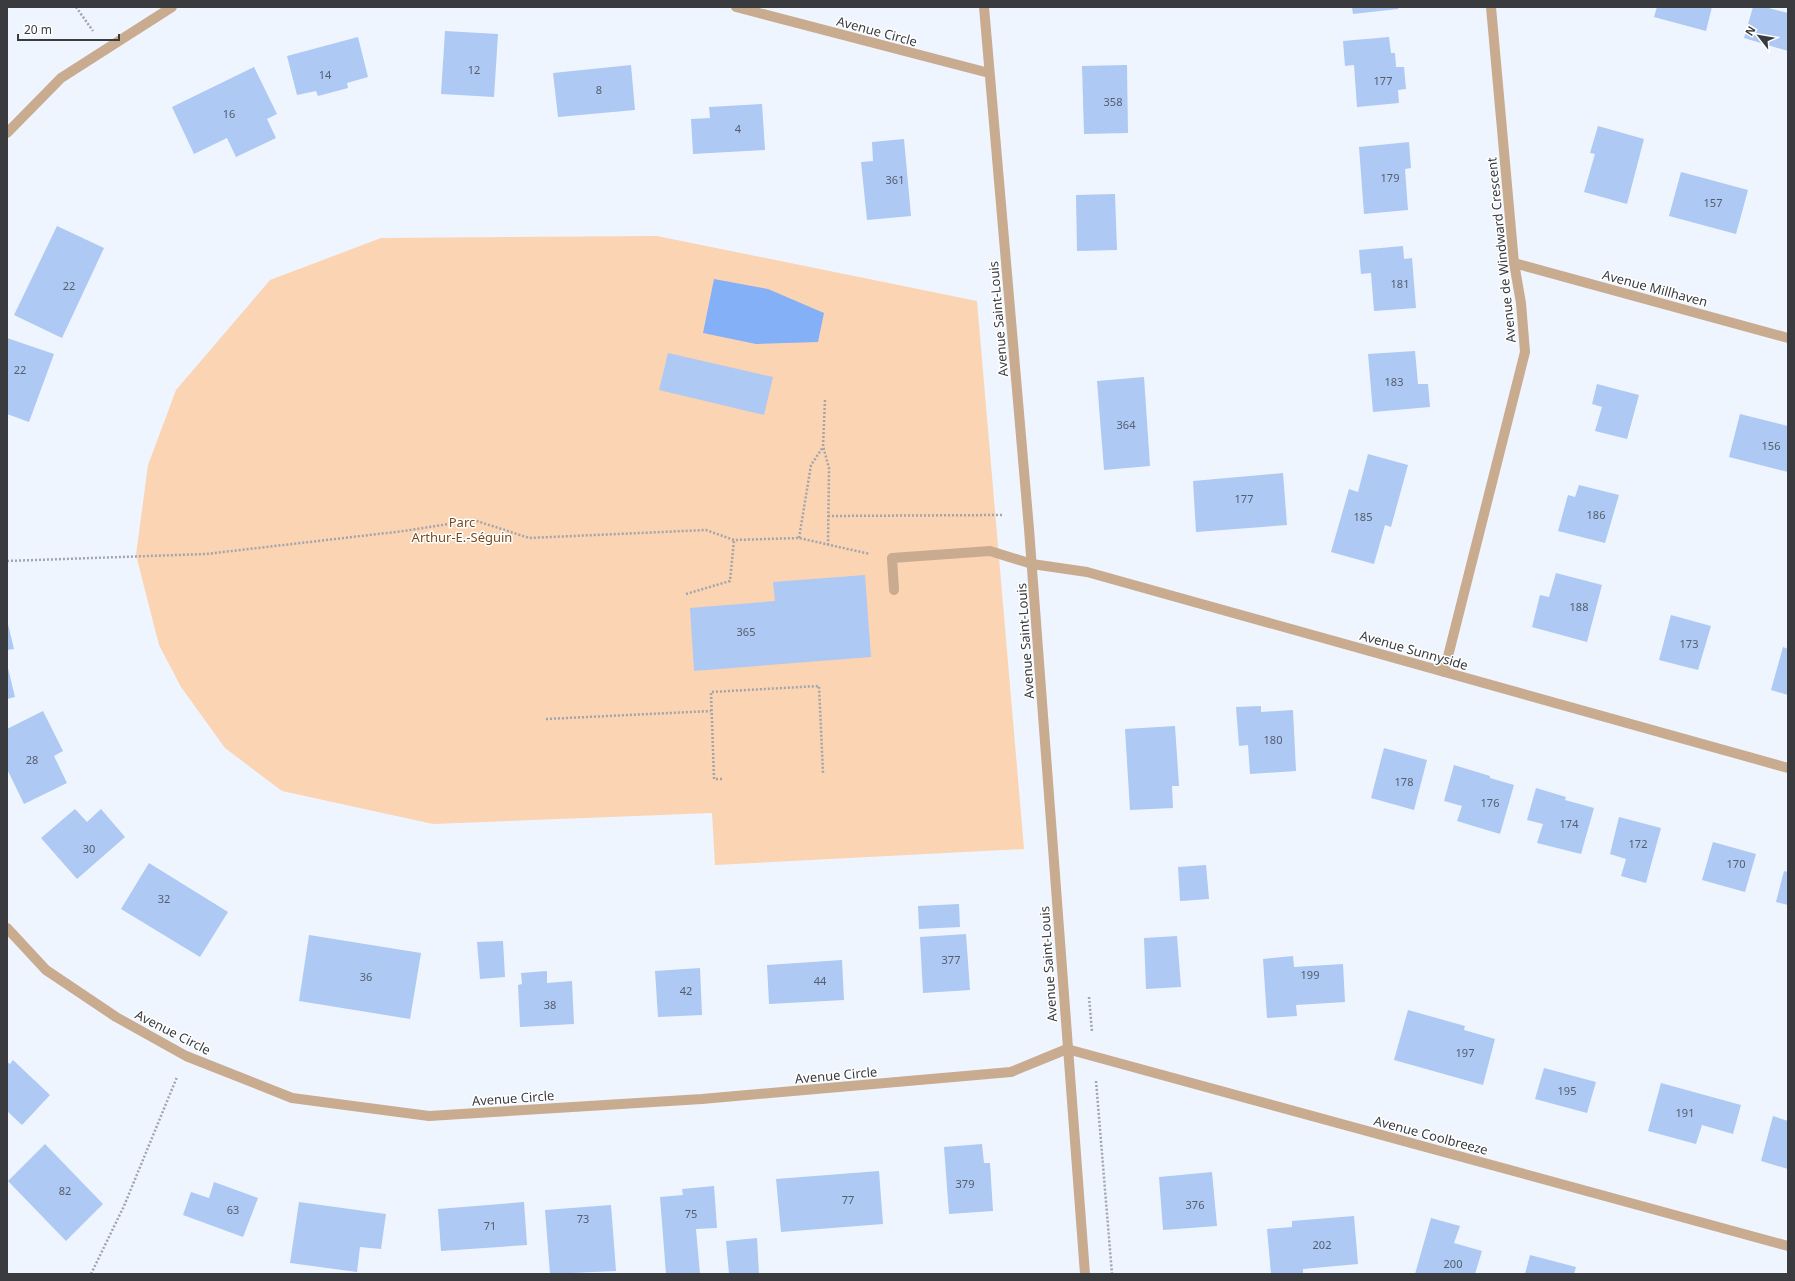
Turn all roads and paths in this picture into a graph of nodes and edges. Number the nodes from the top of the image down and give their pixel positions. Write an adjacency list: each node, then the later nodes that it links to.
1 (76, 7): 6 (path)
2 (172, 7): 6 (street)
3 (736, 7): 7 (street, Avenue Circle)
4 (984, 7): 7 (street, Avenue Saint-Louis)
5 (1491, 7): 9 (street, Avenue de Windward Crescent)
6 (106, 50): 8 (street)
7 (989, 73): 20 (street, Avenue Saint-Louis)
8 (7, 133)
9 (1514, 263): 10 (street, Avenue Millhaven); 23 (street, Avenue de Windward Crescent)
10 (1788, 338)
11 (825, 400): 12 (path)
12 (823, 446): 14 (path); 15 (path)
13 (1002, 515): 14 (path)
14 (828, 516): 17 (path)
15 (799, 538): 16 (path); 17 (path)
16 (734, 540): 19 (path); 22 (path)
17 (828, 545): 18 (path)
18 (871, 555)
19 (7, 561)
20 (1032, 564): 21 (street, Avenue Sunnyside); 23 (street, Avenue Sunnyside); 30 (street, Avenue Saint-Louis)
21 (894, 590)
22 (686, 594)
23 (1444, 672): 26 (street, Avenue Sunnyside)
24 (711, 711): 25 (path); 27 (path); 28 (path)
25 (546, 719)
26 (1788, 768)
27 (823, 773)
28 (722, 779)
29 (7, 928): 31 (street, Avenue Circle)
30 (1067, 1049): 31 (street, Avenue Circle); 32 (street, Avenue Coolbreeze); 34 (street, Avenue Saint-Louis)
31 (186, 1056): 33 (path)
32 (1788, 1246)
33 (91, 1274)
34 (1085, 1274)

